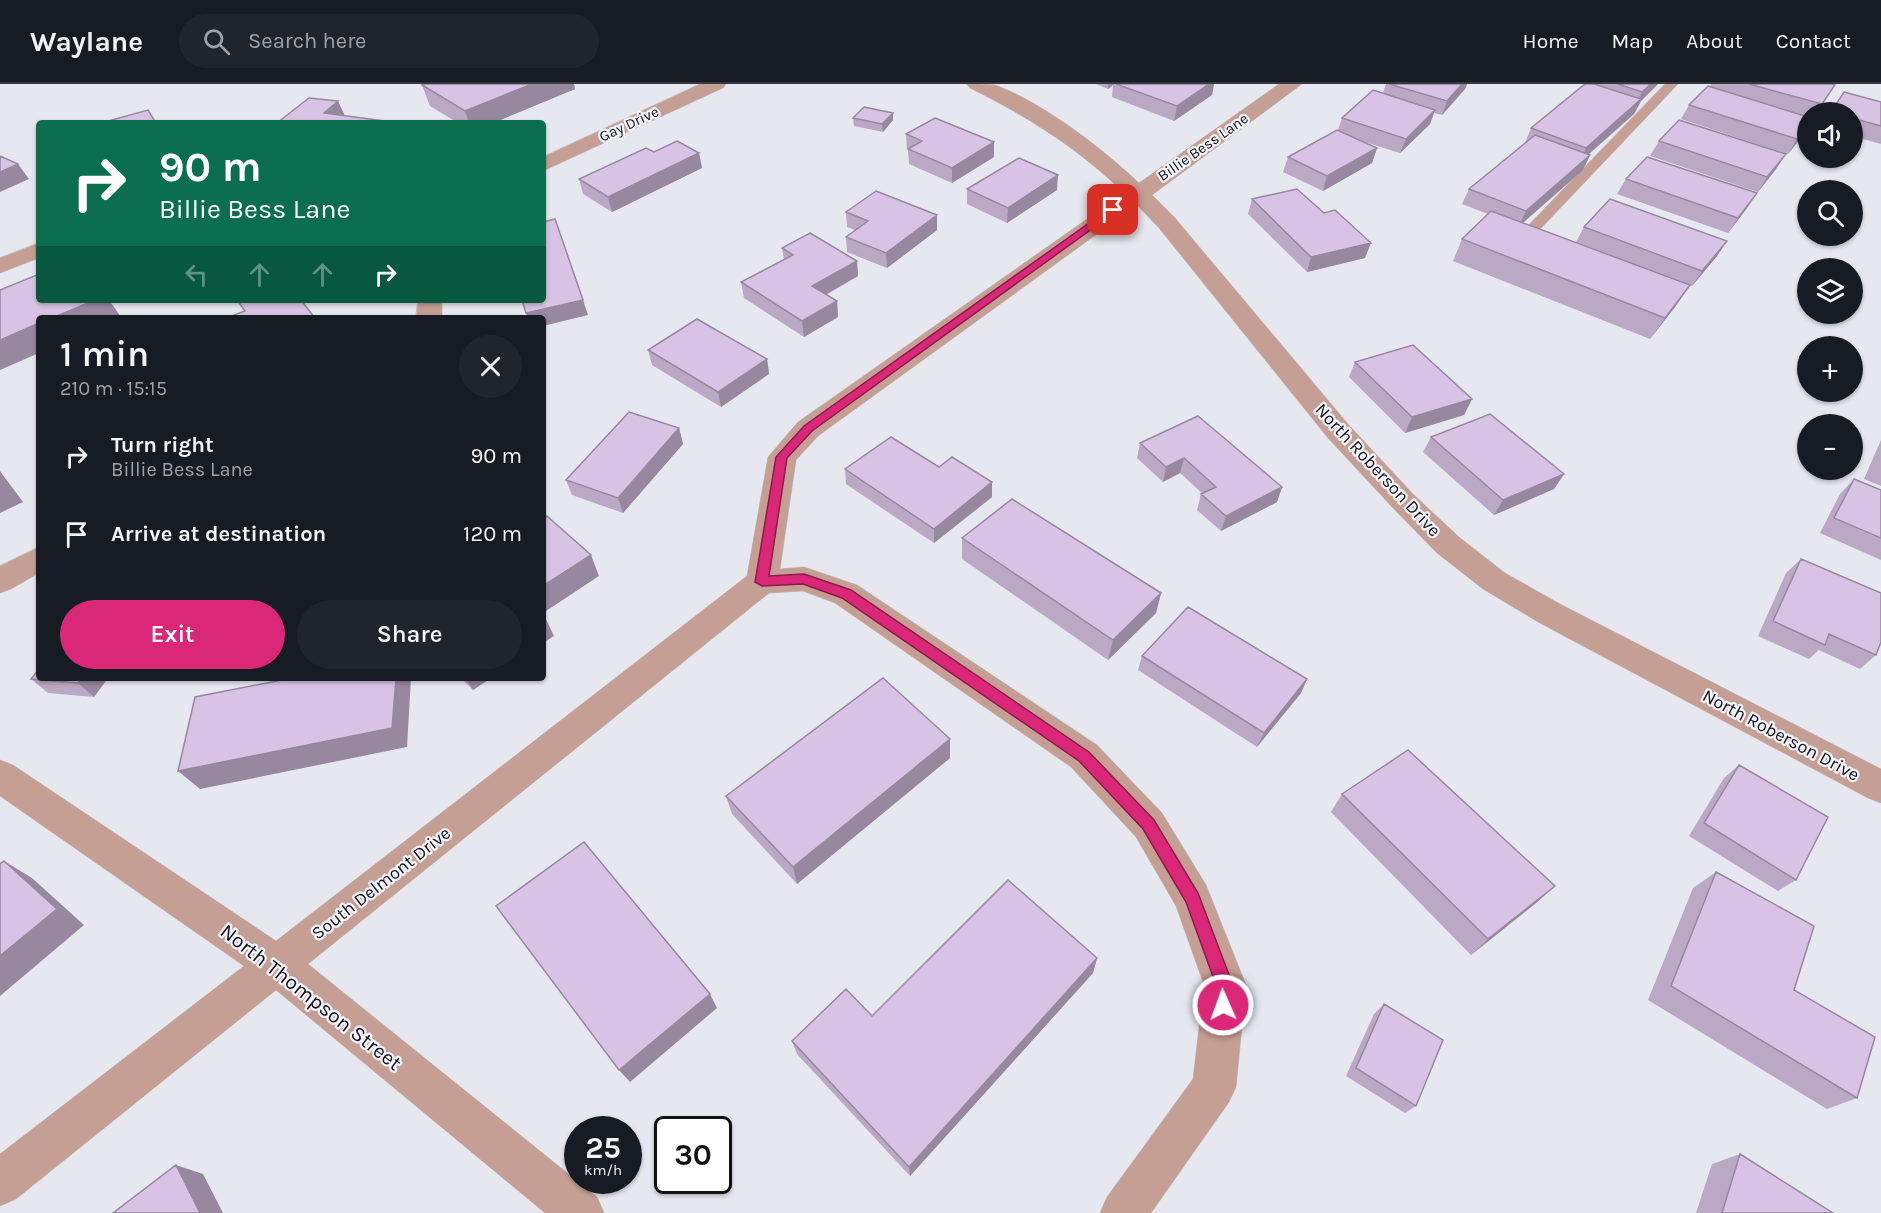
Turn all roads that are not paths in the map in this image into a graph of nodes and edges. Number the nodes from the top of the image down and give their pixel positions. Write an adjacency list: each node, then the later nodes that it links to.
1 (716, 84): 5 (street, Gay Drive)
2 (977, 84): 6 (street, North Roberson Drive)
3 (1292, 84): 6 (street, Billie Bess Lane)
4 (1672, 84): 7 (lane)
5 (546, 164)
6 (1138, 192): 12 (street, Billie Bess Lane); 14 (street, North Roberson Drive)
7 (1524, 238)
8 (36, 251): 9 (street)
9 (0, 266)
10 (36, 562): 11 (street)
11 (0, 580)
12 (762, 582): 15 (street, South Delmont Drive); 18 (street)
13 (0, 776): 15 (street, North Thompson Street)
14 (1881, 787)
15 (277, 965): 16 (street, South Delmont Drive); 17 (street, North Thompson Street)
16 (0, 1184)
17 (581, 1213)
18 (1123, 1213)

